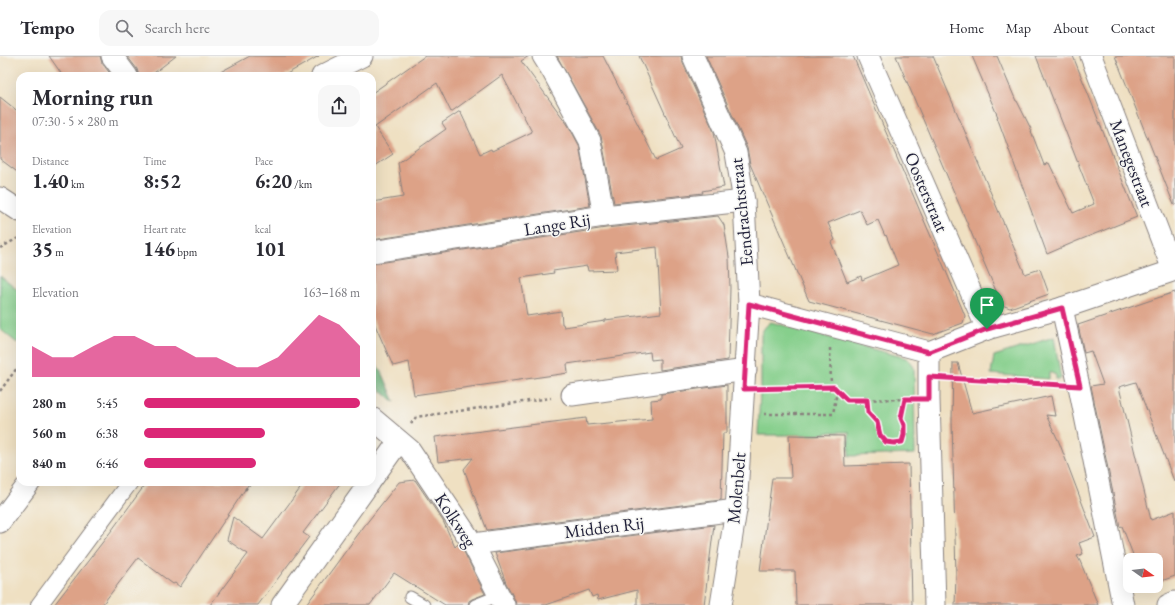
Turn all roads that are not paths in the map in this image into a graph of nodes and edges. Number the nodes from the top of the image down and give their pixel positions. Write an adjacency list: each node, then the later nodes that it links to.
1 (112, 56): 8 (street)
2 (362, 56): 7 (street)
3 (543, 56): 13 (street)
4 (693, 56): 11 (street, Eendrachtstraat)
5 (868, 56): 18 (street, Oosterstraat)
6 (1091, 56): 15 (street, Manegestraat)
7 (339, 61): 9 (street)
8 (124, 72)
9 (327, 72)
10 (0, 198): 12 (street)
11 (744, 202): 13 (street, Lange Rij); 16 (street, Eendrachtstraat)
12 (16, 208)
13 (604, 216): 14 (street, Lange Rij)
14 (376, 251)
15 (1174, 270): 17 (street)
16 (749, 304): 19 (street); 20 (street, Molenbelt)
17 (1062, 308): 18 (street); 40 (street)
18 (987, 329): 19 (street)
19 (929, 352): 39 (street)
20 (745, 380): 21 (street); 28 (street, Molenbelt)
21 (572, 396)
22 (376, 421): 23 (street, Kolkweg)
23 (399, 441): 24 (street); 30 (street, Kolkweg)
24 (376, 473)
25 (27, 486): 29 (street)
26 (127, 486): 34 (street)
27 (367, 486): 35 (street)
28 (736, 510): 30 (street, Midden Rij); 38 (street, Molenbelt)
29 (0, 522)
30 (473, 544): 32 (street, Kolkweg)
31 (410, 597): 36 (lane)
32 (502, 600): 37 (lane)
33 (1175, 602): 41 (street)
34 (39, 605)
35 (282, 605)
36 (424, 605)
37 (475, 605)
38 (721, 605)
39 (935, 605)
40 (1123, 605)
41 (1168, 605)

